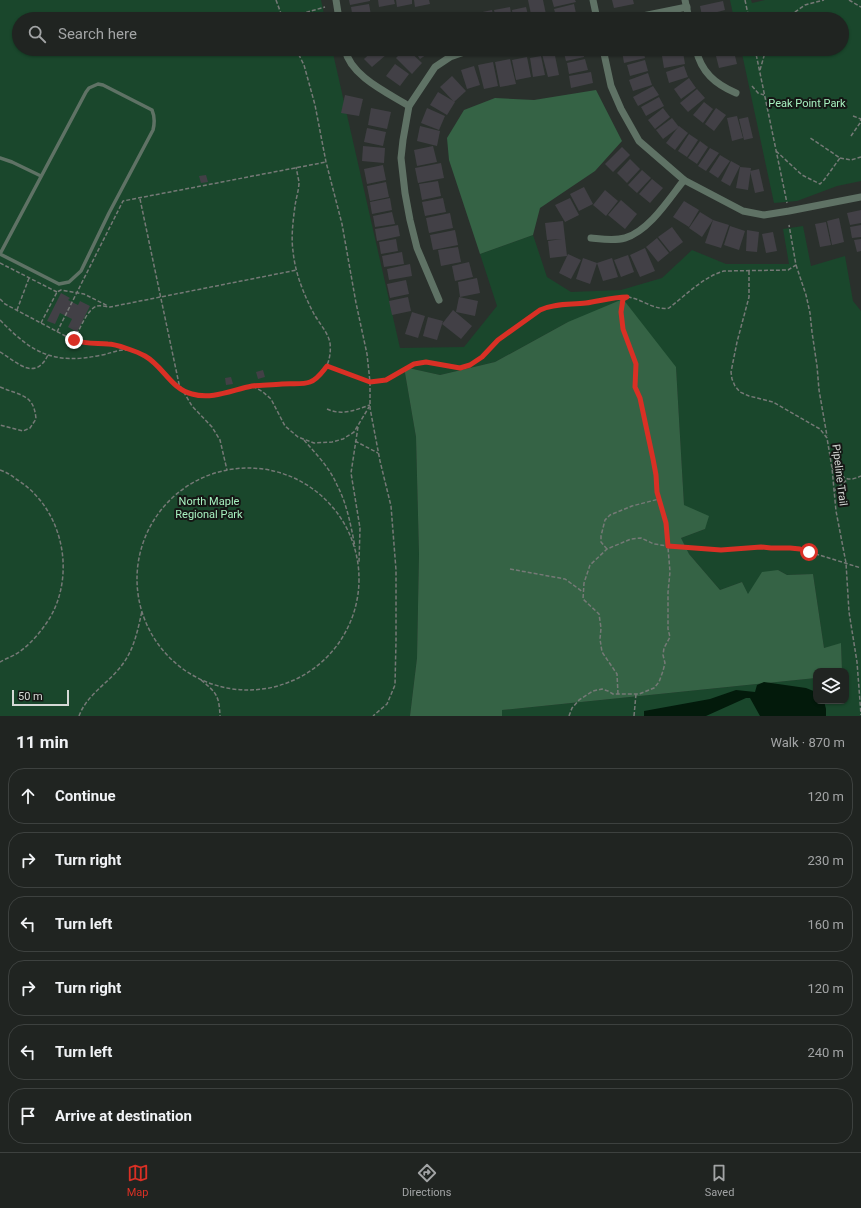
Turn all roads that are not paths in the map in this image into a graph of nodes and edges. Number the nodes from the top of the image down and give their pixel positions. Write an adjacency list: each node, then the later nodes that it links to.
1 (336, 0): 4 (street)
2 (593, 0): 5 (street)
3 (686, 3): 6 (street)
4 (338, 12)
5 (596, 12)
6 (653, 12)
7 (347, 56): 12 (street)
8 (453, 56): 12 (street)
9 (605, 56): 15 (street)
10 (698, 56): 11 (street)
11 (736, 93)
12 (409, 106): 19 (street)
13 (0, 158): 14 (lane)
14 (41, 176): 18 (lane); 18 (lane)
15 (684, 180): 16 (street); 17 (street)
16 (861, 197)
17 (591, 238)
18 (0, 253)
19 (439, 300)

